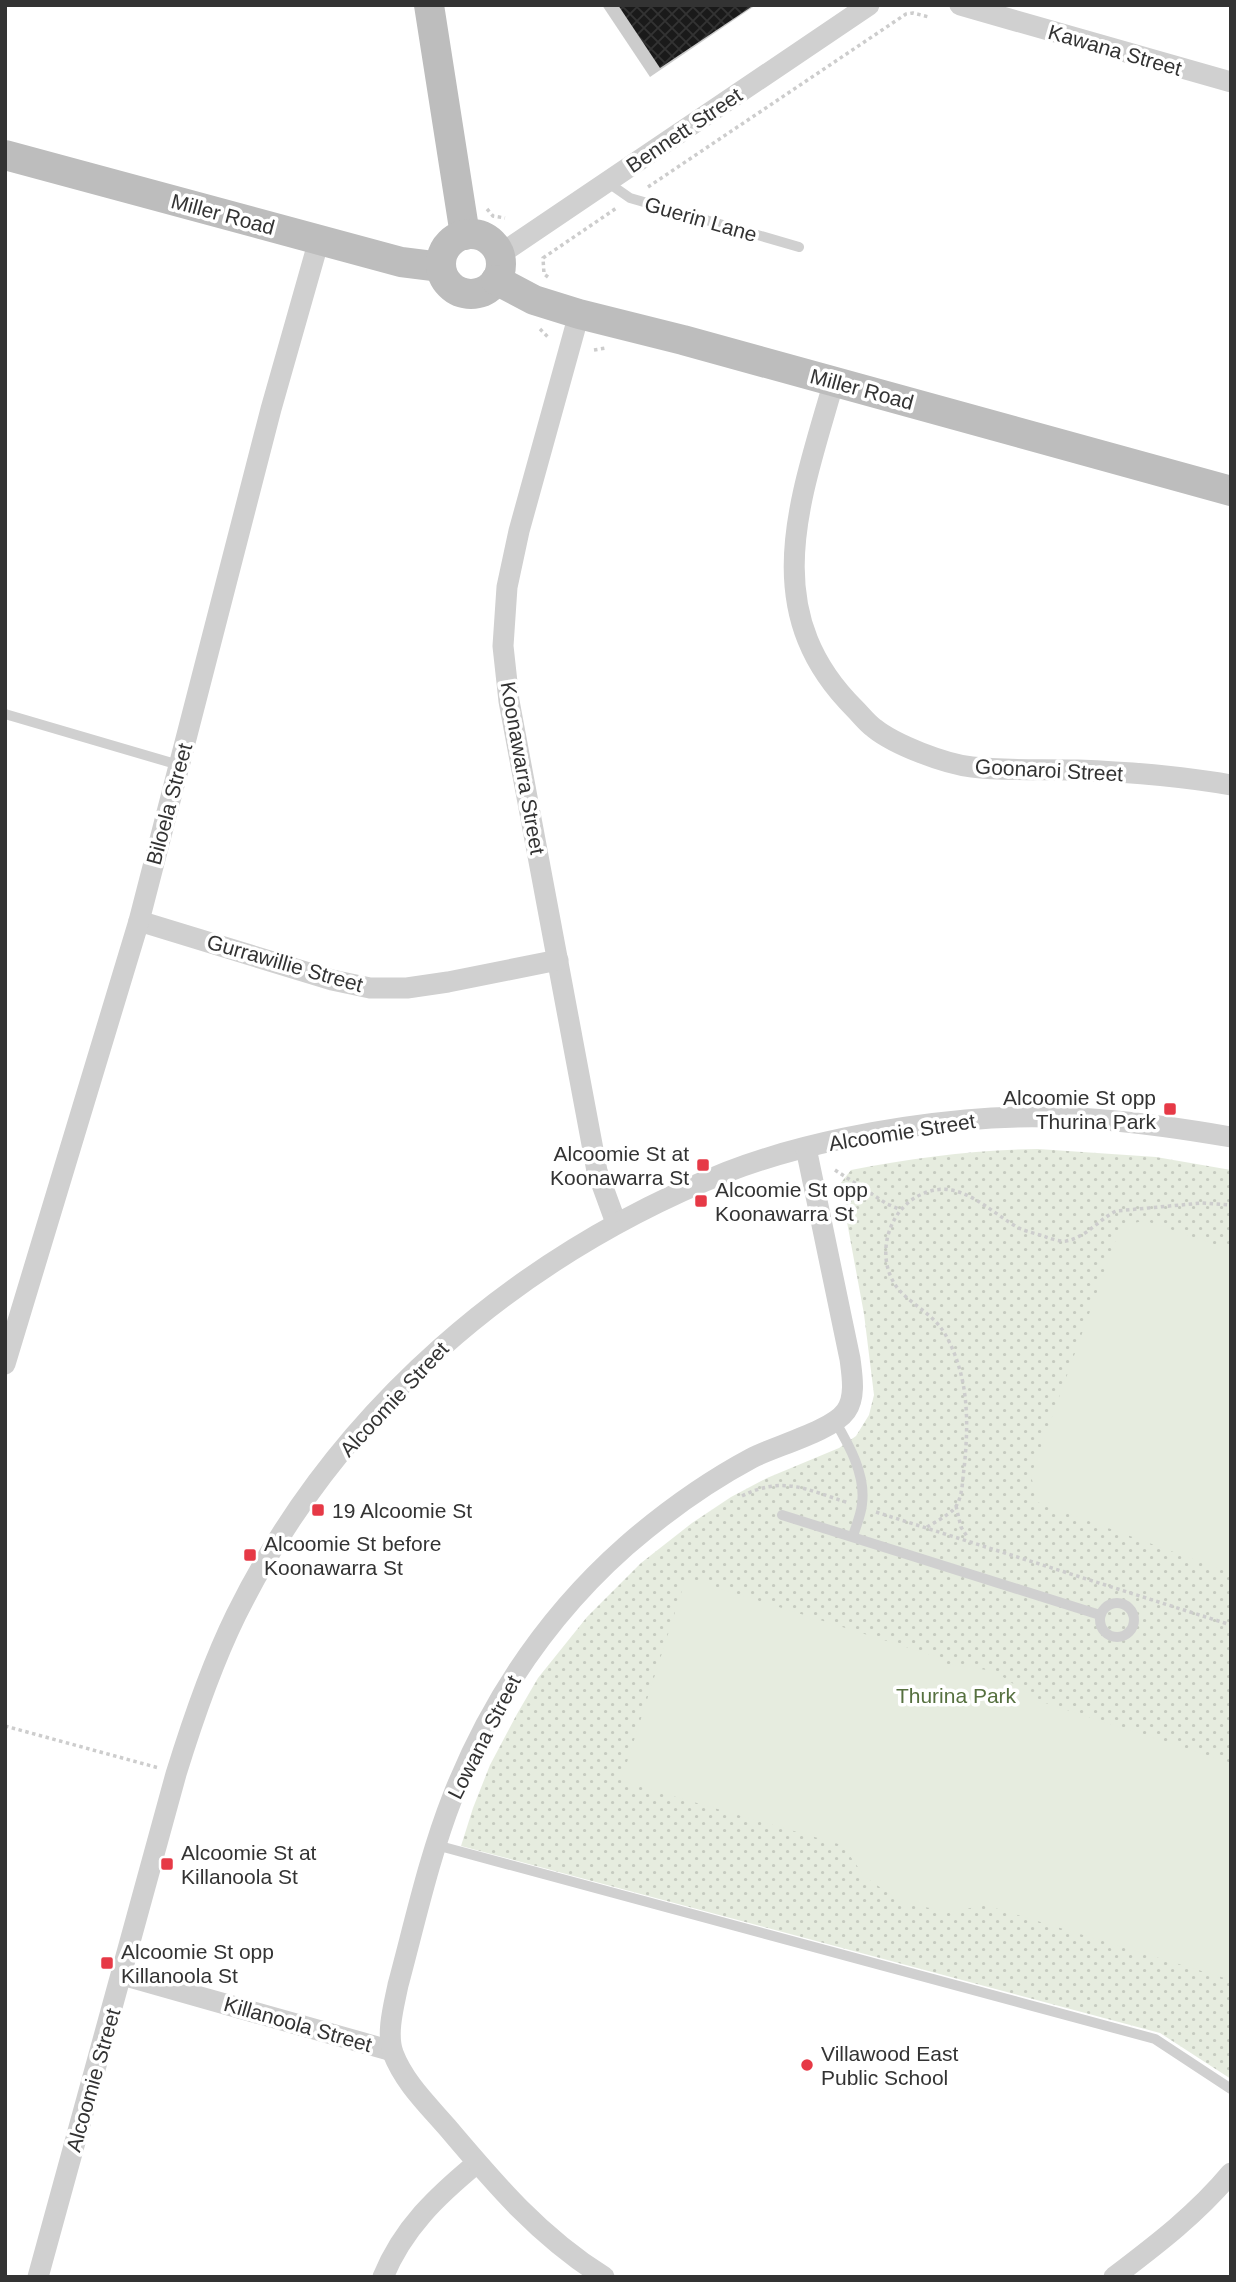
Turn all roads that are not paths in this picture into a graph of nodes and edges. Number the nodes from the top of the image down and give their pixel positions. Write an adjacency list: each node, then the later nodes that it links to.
1 (429, 5): 7 (main road)
2 (869, 5): 6 (street, Bennett Street)
3 (960, 5): 4 (street, Kawana Street)
4 (1231, 82)
5 (5, 155): 8 (main road, Miller Road)
6 (607, 182): 9 (lane, Guerin Lane); 11 (street, Bennett Street)
7 (465, 235): 10 (main road); 11 (main road)
8 (318, 240): 10 (main road, Miller Road); 16 (street, Biloela Street)
9 (799, 247)
10 (441, 267): 11 (main road)
11 (497, 268): 12 (main road, Miller Road)
12 (579, 314): 13 (main road, Miller Road); 19 (street, Koonawarra Street)
13 (834, 382): 14 (main road, Miller Road); 17 (street, Goonaroi Street)
14 (1231, 491)
15 (5, 714): 16 (lane)
16 (179, 765): 18 (street, Biloela Street)
17 (1231, 785)
18 (139, 921): 19 (street, Gurrawillie Street); 23 (street, Biloela Street)
19 (558, 960): 22 (street, Koonawarra Street)
20 (1231, 1137): 21 (street, Alcoomie Street)
21 (806, 1148): 22 (street, Alcoomie Street); 24 (street)
22 (616, 1223): 29 (street, Alcoomie Street)
23 (5, 1364)
24 (835, 1421): 26 (lane); 28 (street, Lowana Street)
25 (782, 1515): 26 (lane)
26 (853, 1536): 27 (lane)
27 (1100, 1615)
28 (436, 1845): 30 (street, Lowana Street); 31 (lane)
29 (122, 1976): 30 (street, Killanoola Street); 34 (street, Alcoomie Street)
30 (392, 2051): 32 (street)
31 (1231, 2089)
32 (477, 2163): 35 (street); 36 (street)
33 (1231, 2173): 37 (street)
34 (38, 2277)
35 (383, 2277)
36 (604, 2277)
37 (1114, 2277)

